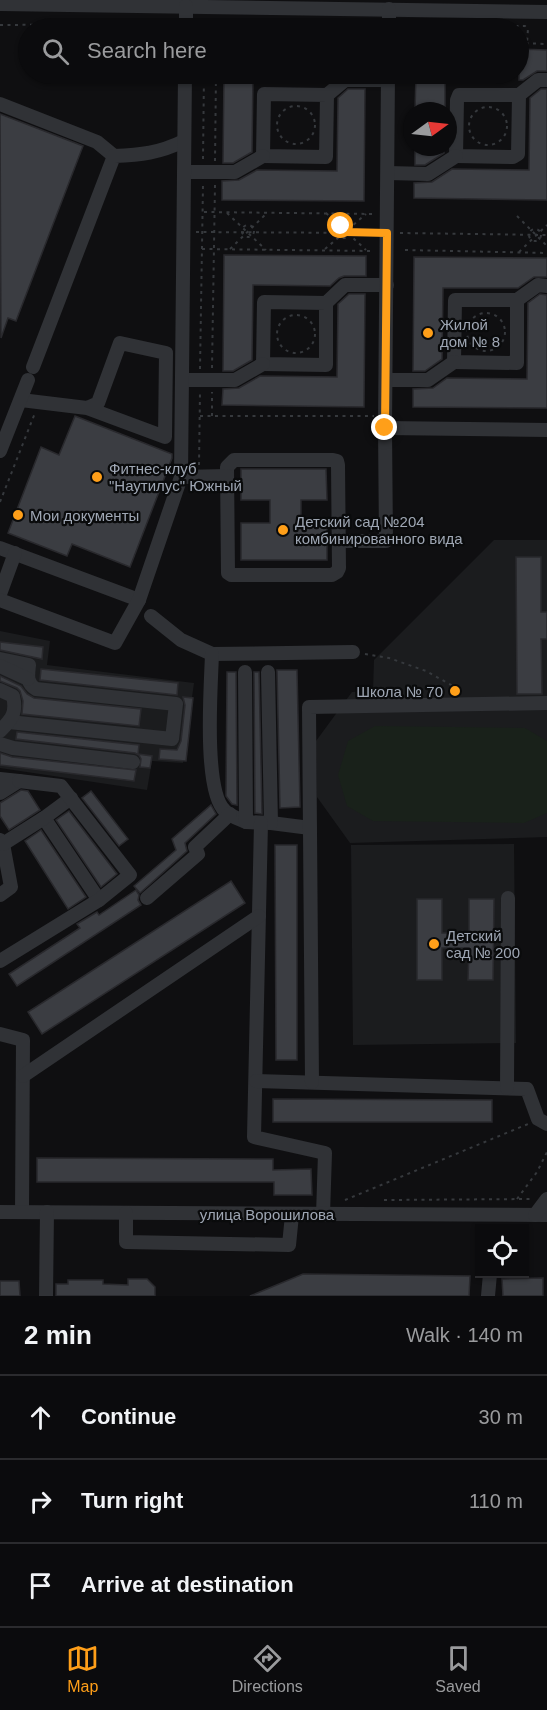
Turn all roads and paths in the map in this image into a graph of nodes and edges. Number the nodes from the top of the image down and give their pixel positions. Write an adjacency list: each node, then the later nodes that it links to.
1 (0, 4): 2 (street)
2 (186, 6): 3 (street); 5 (street)
3 (389, 9): 4 (street); 6 (street)
4 (547, 12)
5 (186, 18)
6 (389, 18)
7 (0, 25): 8 (path)
8 (18, 25)
9 (529, 43): 10 (path)
10 (547, 44)
11 (547, 80): 18 (street)
12 (185, 84): 23 (street)
13 (205, 84): 28 (path)
14 (215, 84): 28 (path)
15 (340, 84): 17 (street)
16 (388, 84): 29 (street)
17 (327, 95): 25 (street); 25 (street)
18 (519, 95): 22 (street); 26 (street)
19 (0, 104): 24 (street)
20 (283, 112): 20 (path)
21 (475, 113): 21 (path)
22 (457, 126)
23 (184, 141): 24 (street); 27 (street)
24 (114, 156): 81 (street)
25 (263, 156): 28 (street)
26 (456, 156): 29 (street)
27 (184, 172): 28 (street); 42 (street)
28 (209, 172): 30 (path); 31 (path)
29 (388, 173): 50 (street)
30 (202, 212): 31 (path); 43 (path)
31 (214, 212): 32 (path); 44 (path)
32 (227, 213): 33 (path); 45 (path)
33 (267, 213): 34 (path); 39 (path)
34 (326, 213): 35 (path); 40 (path)
35 (366, 214): 36 (path); 49 (path)
36 (375, 214)
37 (517, 216): 41 (path)
38 (547, 225): 51 (path)
39 (252, 227): 45 (path); 46 (path); 47 (path)
40 (340, 227): 48 (path); 49 (path)
41 (531, 231): 51 (path); 52 (path); 53 (path)
42 (183, 232): 43 (path); 78 (street)
43 (202, 232): 44 (path); 60 (path)
44 (214, 232): 45 (path); 61 (path)
45 (243, 232): 46 (path); 55 (path); 62 (path)
46 (247, 232): 47 (path); 55 (path)
47 (254, 232): 48 (path); 55 (path)
48 (338, 232): 49 (path); 56 (path)
49 (349, 232): 50 (path); 56 (path); 66 (path)
50 (387, 233): 52 (path); 70 (street)
51 (541, 233): 53 (path); 54 (path); 57 (path)
52 (530, 235): 53 (path); 58 (path)
53 (536, 235): 57 (path); 58 (path)
54 (547, 235)
55 (252, 236): 63 (path)
56 (340, 236): 64 (path)
57 (540, 239): 58 (path); 59 (path)
58 (531, 240): 68 (path)
59 (547, 246)
60 (202, 249): 61 (path); 79 (path)
61 (214, 249): 62 (path); 79 (path)
62 (229, 249): 63 (path)
63 (266, 250): 64 (path)
64 (324, 250): 66 (path)
65 (405, 250): 68 (path)
66 (366, 251): 67 (path)
67 (375, 251)
68 (518, 252): 69 (path)
69 (547, 253)
70 (387, 285): 73 (street); 80 (street)
71 (547, 286): 72 (street)
72 (517, 300): 76 (street); 76 (street)
73 (326, 303): 77 (street); 77 (street)
74 (473, 318): 74 (path)
75 (283, 320): 75 (path)
76 (454, 362): 80 (street)
77 (263, 364): 79 (street)
78 (182, 380): 79 (street); 92 (street)
79 (206, 380): 84 (path); 85 (path)
80 (386, 380): 87 (street)
81 (21, 400): 82 (street); 89 (street)
82 (39, 402): 83 (street); 93 (path)
83 (87, 408): 83 (street)
84 (200, 416): 85 (path); 90 (path)
85 (212, 416): 86 (path)
86 (374, 416)
87 (385, 428): 88 (street); 94 (street)
88 (547, 430)
89 (0, 451)
90 (199, 476): 91 (street); 92 (street)
91 (227, 476): 94 (street); 94 (street)
92 (181, 477): 99 (street)
93 (0, 502)
94 (338, 541)
95 (0, 548): 96 (street)
96 (15, 553): 97 (street); 99 (street)
97 (0, 594)
98 (0, 600): 99 (street)
99 (140, 600)
100 (151, 616): 102 (street)
101 (353, 652): 102 (street); 109 (path)
102 (212, 654): 119 (street)
103 (0, 659): 107 (street)
104 (0, 666): 107 (street)
105 (245, 672): 121 (street)
106 (268, 672): 122 (street)
107 (28, 680): 112 (street)
108 (0, 690): 112 (street)
109 (467, 693)
110 (547, 703): 123 (street)
111 (0, 708): 112 (street)
112 (7, 724)
113 (0, 744): 114 (street)
114 (134, 762)
115 (0, 778): 116 (street)
116 (20, 781): 117 (street); 118 (street)
117 (0, 793)
118 (71, 798): 120 (street); 128 (street)
119 (230, 814): 121 (street); 126 (street)
120 (44, 818): 124 (street); 128 (street)
121 (246, 822): 122 (street)
122 (266, 823): 123 (street); 129 (street)
123 (310, 828): 134 (street)
124 (1, 842): 125 (street)
125 (0, 895)
126 (147, 898)
127 (508, 898): 135 (street)
128 (99, 900): 130 (street)
129 (259, 916): 132 (street); 133 (street)
130 (0, 961)
131 (0, 1034): 132 (street)
132 (23, 1076): 142 (street)
133 (255, 1081): 134 (street); 146 (street)
134 (312, 1082): 135 (street)
135 (507, 1088): 136 (street)
136 (542, 1122): 140 (path)
137 (547, 1152): 138 (path)
138 (517, 1199)
139 (547, 1199): 147 (street, улица Ворошилова)
140 (345, 1200)
141 (0, 1212): 142 (street, улица Ворошилова)
142 (22, 1212): 143 (street, улица Ворошилова)
143 (47, 1212): 144 (street, улица Ворошилова); 150 (street)
144 (126, 1213): 145 (street, улица Ворошилова); 145 (street)
145 (292, 1215): 146 (street, улица Ворошилова)
146 (323, 1215): 148 (street, улица Ворошилова)
147 (541, 1215): 148 (street, улица Ворошилова)
148 (494, 1221)
149 (490, 1278): 151 (street)
150 (46, 1296)
151 (488, 1296)

